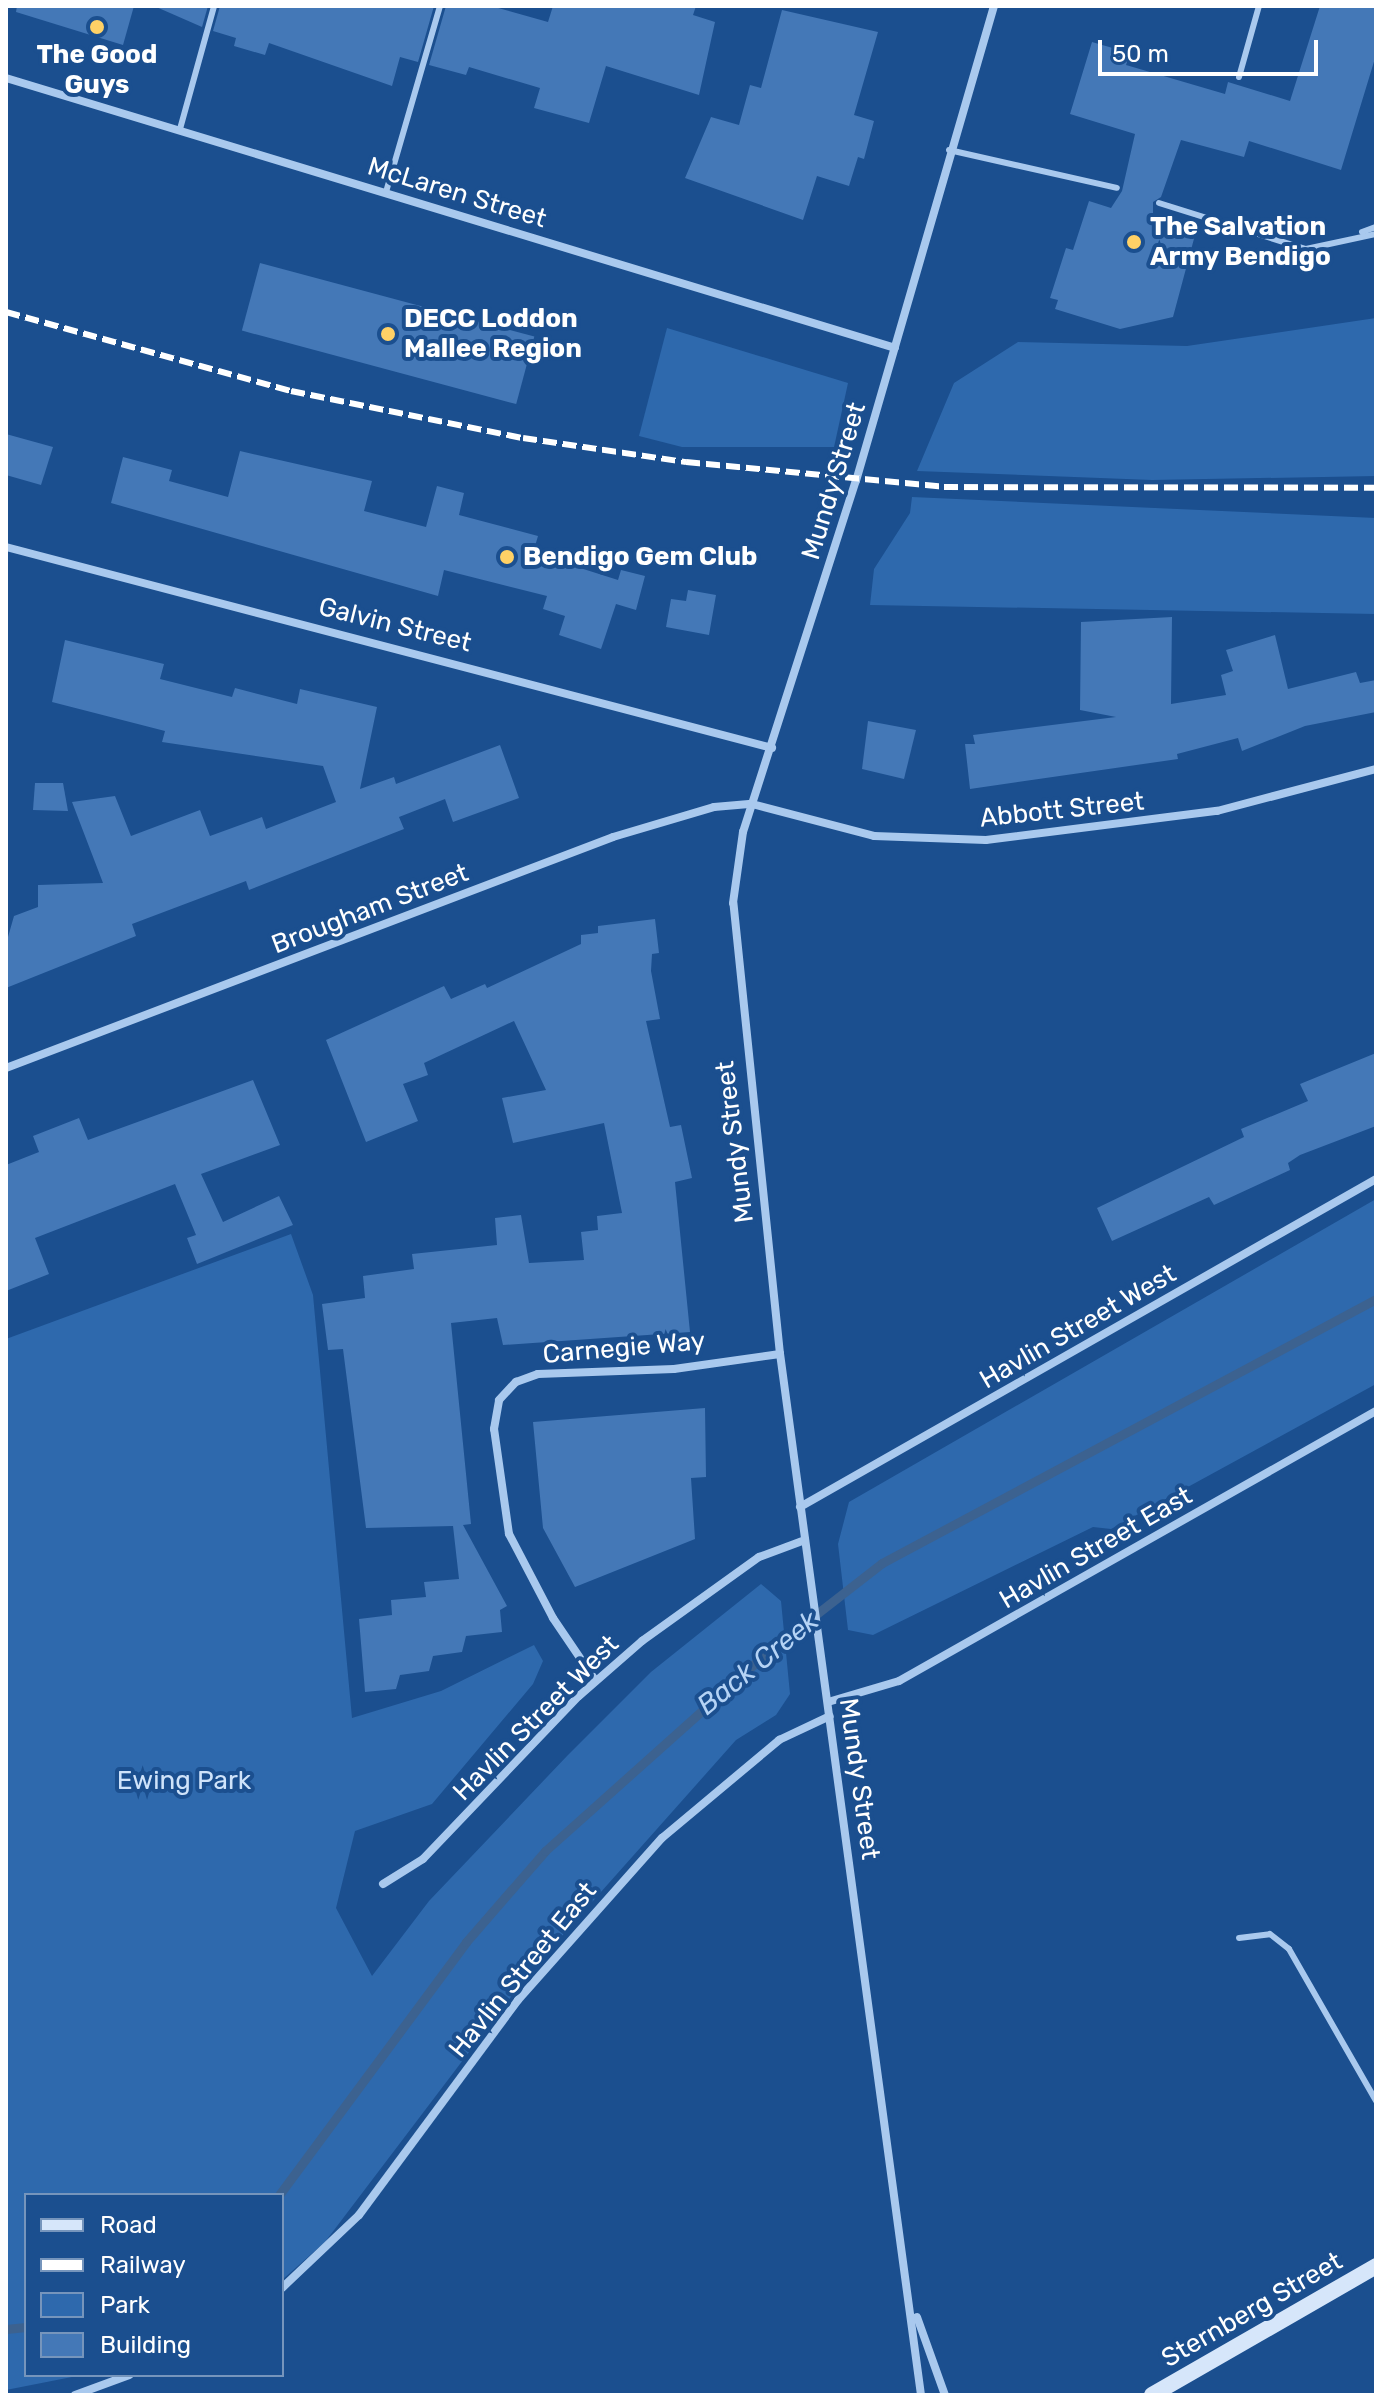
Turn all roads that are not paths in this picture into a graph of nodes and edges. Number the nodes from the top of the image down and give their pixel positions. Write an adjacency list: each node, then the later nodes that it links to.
1 (214, 6): 7 (lane)
2 (440, 6): 10 (lane)
3 (994, 6): 8 (street, Mundy Street)
4 (1259, 6): 5 (lane)
5 (1239, 77)
6 (6, 78): 7 (street, McLaren Street)
7 (180, 129): 10 (street, McLaren Street)
8 (949, 150): 9 (lane); 15 (street, Mundy Street)
9 (1117, 188)
10 (386, 192): 15 (street, McLaren Street)
11 (1159, 203): 14 (lane)
12 (1376, 227): 14 (lane)
13 (1376, 234): 14 (lane)
14 (1351, 236)
15 (895, 348): 17 (street, Mundy Street)
16 (6, 547): 17 (street, Galvin Street)
17 (772, 748): 19 (street, Mundy Street)
18 (1376, 769): 19 (street, Abbott Street)
19 (752, 804): 20 (street, Brougham Street); 22 (street, Mundy Street)
20 (6, 1068)
21 (1376, 1179): 24 (street, Havlin Street West)
22 (780, 1354): 24 (street, Mundy Street); 26 (street, Carnegie Way)
23 (1376, 1411): 27 (street, Havlin Street East)
24 (800, 1507): 25 (street, Mundy Street)
25 (805, 1540): 26 (street, Havlin Street West); 27 (street, Mundy Street)
26 (595, 1680): 29 (street, Havlin Street West)
27 (828, 1702): 28 (street, Mundy Street)
28 (830, 1716): 33 (street, Havlin Street East); 34 (street, Mundy Street)
29 (383, 1884)
30 (1239, 1938): 31 (lane)
31 (1376, 2101)
32 (1376, 2266): 39 (street, Sternberg Street)
33 (284, 2286)
34 (912, 2301): 37 (street, Mundy Street); 38 (street, Mundy Street)
35 (124, 2377): 36 (street)
36 (75, 2395)
37 (921, 2395)
38 (945, 2395)
39 (1152, 2395)

